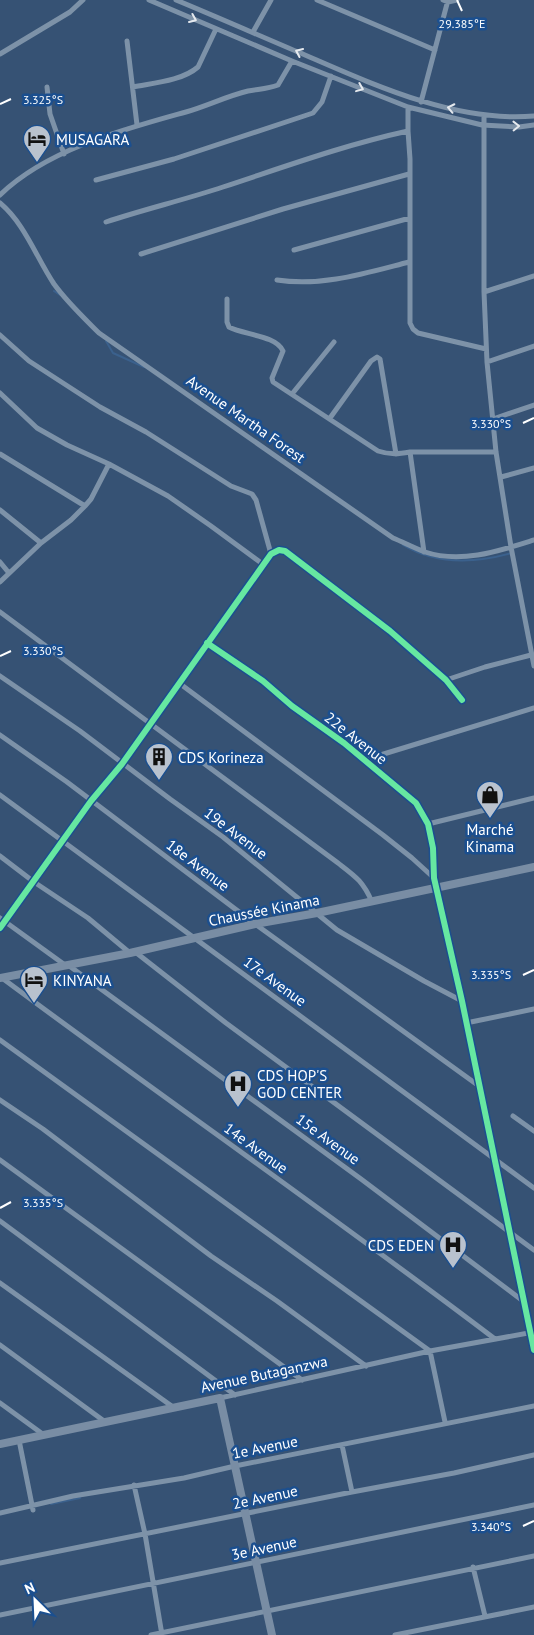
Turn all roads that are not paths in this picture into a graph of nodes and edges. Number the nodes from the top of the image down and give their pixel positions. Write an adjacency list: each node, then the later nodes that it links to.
1 (82, 0): 12 (street)
2 (149, 0): 8 (street, one-way to 8)
3 (176, 0): 9 (street)
4 (271, 0): 9 (street)
5 (317, 0): 11 (street)
6 (457, 0): 7 (street)
7 (446, 1): 11 (street)
8 (216, 29): 13 (street); 16 (street)
9 (253, 32): 17 (street, one-way to 9)
10 (127, 42): 16 (street)
11 (435, 50): 17 (street)
12 (0, 54)
13 (292, 61): 14 (street); 21 (street)
14 (331, 76): 18 (street, one-way to 18); 27 (street)
15 (48, 87): 25 (street)
16 (133, 87): 21 (street)
17 (421, 102): 19 (street, one-way to 17)
18 (408, 107): 22 (street); 24 (street)
19 (484, 115): 20 (street); 22 (street)
20 (534, 116)
21 (137, 125): 25 (street)
22 (482, 125): 23 (street, one-way to 23); 37 (street)
23 (534, 125)
24 (408, 131): 26 (street); 31 (street)
25 (64, 154): 28 (street)
26 (409, 174): 30 (street); 33 (street)
27 (96, 180)
28 (0, 195)
29 (0, 203): 61 (street, Avenue Martha Forest)
30 (410, 218): 32 (street); 34 (street)
31 (106, 222)
32 (294, 250)
33 (141, 254)
34 (409, 262): 36 (street); 42 (street)
35 (534, 276): 37 (street)
36 (277, 280)
37 (484, 292): 42 (street)
38 (227, 299): 45 (street)
39 (0, 335): 62 (street)
40 (334, 342): 45 (street)
41 (534, 346): 43 (street)
42 (486, 349): 43 (street)
43 (487, 362): 48 (street)
44 (0, 393): 53 (street)
45 (292, 394): 47 (street)
46 (534, 405): 48 (street)
47 (330, 418): 52 (street); 52 (street)
48 (493, 419): 50 (street)
49 (410, 452): 50 (street); 52 (street); 61 (street)
50 (496, 452): 55 (street)
51 (0, 454): 56 (street)
52 (396, 454)
53 (109, 464): 56 (street); 64 (street)
54 (534, 468): 55 (street)
55 (501, 477): 60 (street)
56 (84, 506): 59 (street)
57 (0, 510): 59 (street)
58 (534, 540): 60 (street, Avenue Martha Forest)
59 (41, 543): 65 (street)
60 (511, 547): 61 (street, Avenue Martha Forest); 69 (street)
61 (424, 552)
62 (271, 554): 64 (street); 72 (street)
63 (0, 562): 65 (street)
64 (264, 565): 68 (street)
65 (8, 573): 66 (street)
66 (0, 582)
67 (0, 612): 76 (street)
68 (207, 643): 73 (street); 78 (street, 22e Avenue)
69 (531, 655): 70 (street); 72 (street)
70 (534, 666)
71 (0, 676): 79 (street, 19e Avenue)
72 (446, 680): 74 (street)
73 (179, 683): 76 (street); 87 (street)
74 (462, 700)
75 (534, 708): 78 (street)
76 (150, 722): 79 (street); 90 (street)
77 (0, 735): 82 (street, 18e Avenue)
78 (364, 760): 83 (street, 22e Avenue)
79 (122, 764): 82 (street); 91 (street, 19e Avenue)
80 (0, 796): 84 (street, 17e Avenue)
81 (534, 798): 83 (street)
82 (91, 800): 84 (street); 93 (street, 18e Avenue)
83 (428, 824): 87 (street, 22e Avenue)
84 (63, 842): 88 (street); 95 (street, 17e Avenue)
85 (0, 856): 88 (street)
86 (534, 867): 89 (street, Chaussée Kinama)
87 (434, 878): 89 (street, 22e Avenue)
88 (34, 882): 92 (street); 96 (street)
89 (437, 887): 90 (street, Chaussée Kinama); 99 (street, 22e Avenue)
90 (372, 902): 91 (street, Chaussée Kinama)
91 (316, 913): 93 (street, Chaussée Kinama); 99 (street, 19e Avenue)
92 (2, 920): 94 (street); 97 (street, 15e Avenue)
93 (255, 924): 95 (street, Chaussée Kinama); 103 (street, 18e Avenue)
94 (0, 928)
95 (193, 938): 96 (street, Chaussée Kinama); 108 (street, 17e Avenue)
96 (132, 952): 97 (street, Chaussée Kinama); 111 (street)
97 (66, 965): 98 (street, Chaussée Kinama); 114 (street, 15e Avenue)
98 (1, 978): 116 (street, 14e Avenue)
99 (462, 1001): 101 (street, 22e Avenue)
100 (534, 1009): 101 (street)
101 (466, 1024): 103 (street, 22e Avenue)
102 (0, 1040): 119 (street)
103 (479, 1086): 108 (street, 22e Avenue)
104 (0, 1100): 120 (street)
105 (513, 1116): 106 (street)
106 (534, 1131)
107 (0, 1160): 121 (street)
108 (495, 1160): 109 (street, 17e Avenue); 111 (street, 22e Avenue)
109 (534, 1188)
110 (0, 1221): 122 (street)
111 (510, 1232): 112 (street); 114 (street, 22e Avenue)
112 (534, 1250)
113 (0, 1283): 126 (street)
114 (523, 1301): 115 (street, 22e Avenue)
115 (532, 1332): 116 (street, Avenue Butaganzwa); 118 (street, 22e Avenue)
116 (495, 1339): 119 (street, Avenue Butaganzwa)
117 (0, 1345): 127 (street)
118 (534, 1350)
119 (430, 1351): 120 (street, Avenue Butaganzwa); 128 (street)
120 (366, 1366): 121 (street, Avenue Butaganzwa)
121 (302, 1380): 122 (street, Avenue Butaganzwa)
122 (235, 1395): 123 (street, Avenue Butaganzwa)
123 (220, 1398): 126 (street, Avenue Butaganzwa); 134 (street)
124 (0, 1403): 129 (street)
125 (534, 1406): 128 (street, 1e Avenue)
126 (173, 1407): 127 (street, Avenue Butaganzwa)
127 (104, 1421): 129 (street, Avenue Butaganzwa)
128 (445, 1422): 132 (street, 1e Avenue)
129 (45, 1435): 130 (street, Avenue Butaganzwa)
130 (19, 1440): 131 (street, Avenue Butaganzwa); 138 (street)
131 (0, 1444)
132 (342, 1445): 134 (street, 1e Avenue); 136 (street)
133 (534, 1455): 136 (street, 2e Avenue)
134 (234, 1466): 135 (street, 1e Avenue); 140 (street)
135 (134, 1485): 138 (street, 1e Avenue); 141 (street)
136 (352, 1492): 140 (street, 2e Avenue)
137 (534, 1505): 144 (street, 3e Avenue)
138 (33, 1508): 139 (street, 1e Avenue)
139 (0, 1513)
140 (245, 1514): 141 (street, 2e Avenue); 144 (street)
141 (145, 1534): 143 (street, 2e Avenue); 146 (street)
142 (534, 1556): 145 (street)
143 (0, 1563)
144 (256, 1563): 146 (street, 3e Avenue); 148 (street)
145 (473, 1567): 148 (street); 150 (street)
146 (154, 1584): 149 (street, 3e Avenue); 151 (street)
147 (534, 1607): 150 (street)
148 (267, 1611): 151 (street); 153 (street)
149 (0, 1615)
150 (484, 1616): 154 (street)
151 (162, 1634): 152 (street)
152 (151, 1635)
153 (272, 1635)
154 (395, 1635)

